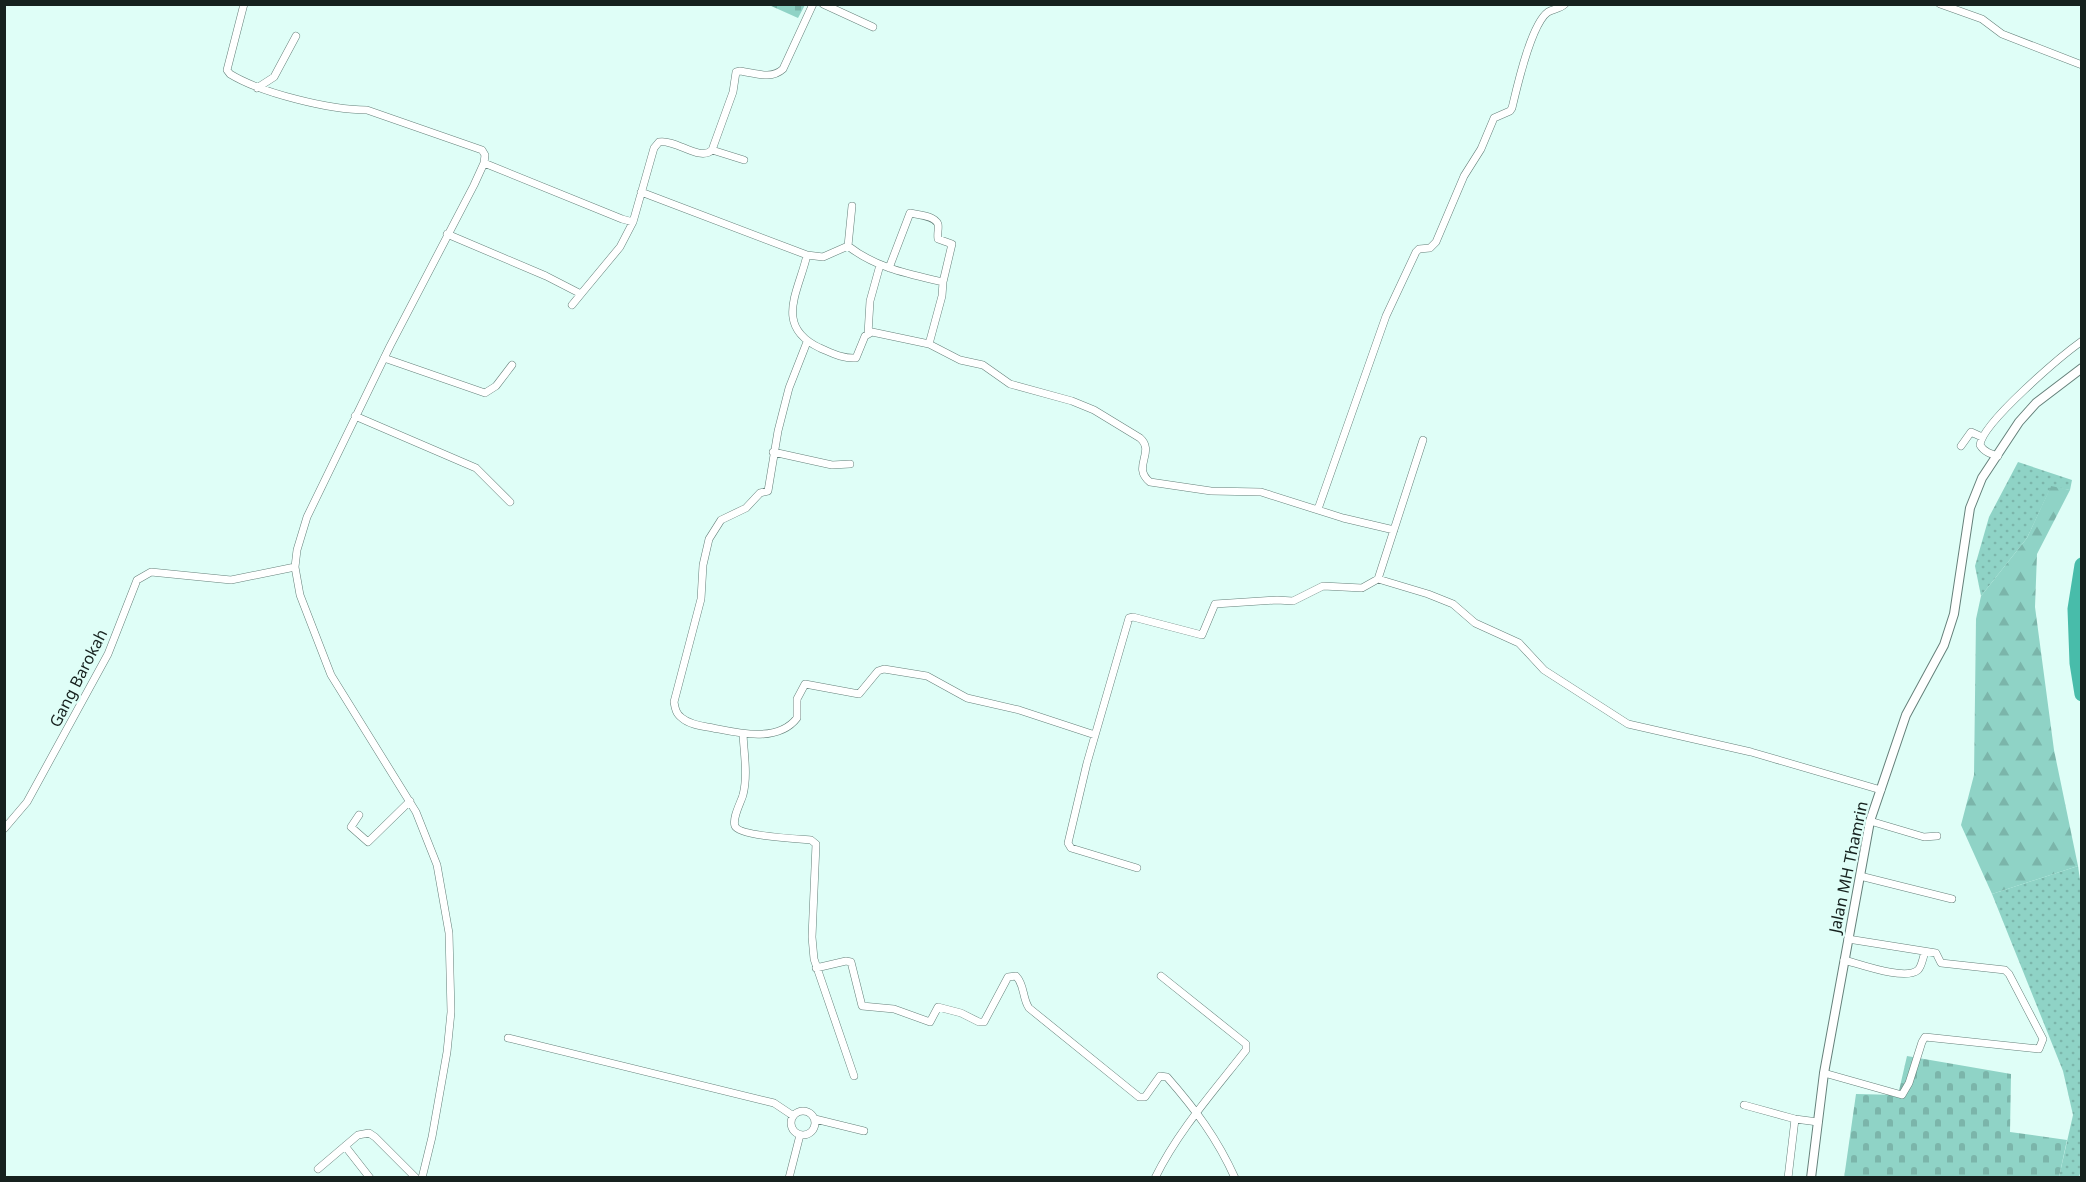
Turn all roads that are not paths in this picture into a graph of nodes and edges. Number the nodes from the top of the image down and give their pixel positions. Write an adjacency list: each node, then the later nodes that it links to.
1 (244, 4): 9 (street)
2 (813, 4): 10 (street)
3 (823, 4): 6 (street)
4 (1565, 4): 39 (street)
5 (1940, 4): 8 (street)
6 (873, 27)
7 (296, 36): 9 (street)
8 (2082, 65)
9 (257, 88): 12 (street)
10 (712, 150): 11 (street); 13 (street)
11 (744, 160)
12 (484, 163): 15 (street); 16 (street)
13 (641, 192): 15 (street); 18 (street)
14 (852, 206): 17 (street)
15 (633, 222): 22 (street)
16 (447, 234): 22 (street); 28 (street)
17 (848, 246): 18 (street); 19 (street)
18 (807, 255): 26 (street)
19 (880, 265): 20 (street); 24 (street)
20 (889, 268): 21 (street); 21 (street)
21 (943, 282): 27 (street)
22 (580, 294): 23 (street)
23 (572, 305)
24 (868, 334): 26 (street); 27 (street)
25 (2082, 341): 32 (street)
26 (807, 342): 35 (street)
27 (929, 344): 39 (street)
28 (384, 358): 29 (street); 31 (street)
29 (512, 365)
30 (2082, 368): 36 (street, Jalan MH Thamrin)
31 (355, 417): 38 (street); 41 (street)
32 (1982, 437): 34 (street); 36 (street)
33 (1423, 440): 40 (street)
34 (1961, 446)
35 (773, 452): 37 (street); 43 (street)
36 (1998, 456): 45 (street, Jalan MH Thamrin)
37 (850, 464)
38 (510, 502)
39 (1318, 509): 40 (street)
40 (1394, 530): 42 (street)
41 (295, 567): 46 (street); 49 (street, Gang Barokah)
42 (1378, 579): 44 (street); 45 (street)
43 (743, 734): 44 (street); 57 (street)
44 (1095, 735): 51 (street)
45 (1881, 790): 48 (street, Jalan MH Thamrin)
46 (410, 801): 47 (street); 74 (street)
47 (359, 815)
48 (1870, 821): 50 (street); 52 (street, Jalan MH Thamrin)
49 (4, 830)
50 (1937, 836)
51 (1137, 868)
52 (1860, 876): 53 (street); 54 (street, Jalan MH Thamrin)
53 (1952, 899)
54 (1848, 939): 55 (street); 56 (street, Jalan MH Thamrin)
55 (1924, 952): 56 (street); 60 (street)
56 (1844, 960): 60 (street, Jalan MH Thamrin)
57 (816, 968): 61 (street); 63 (street)
58 (1161, 976): 63 (street)
59 (508, 1038): 64 (street)
60 (1824, 1073): 67 (street, Jalan MH Thamrin)
61 (854, 1076)
62 (1744, 1105): 66 (street)
63 (1198, 1112): 76 (street); 77 (street)
64 (792, 1115): 65 (street); 69 (street)
65 (815, 1119): 68 (street); 69 (street)
66 (1795, 1119): 67 (street); 78 (street)
67 (1818, 1122): 79 (street, Jalan MH Thamrin)
68 (864, 1131)
69 (800, 1136): 75 (street)
70 (345, 1146): 71 (street); 72 (street); 73 (street)
71 (318, 1169)
72 (370, 1178)
73 (416, 1178)
74 (422, 1178)
75 (789, 1178)
76 (1155, 1178)
77 (1235, 1178)
78 (1788, 1178)
79 (1811, 1178)

